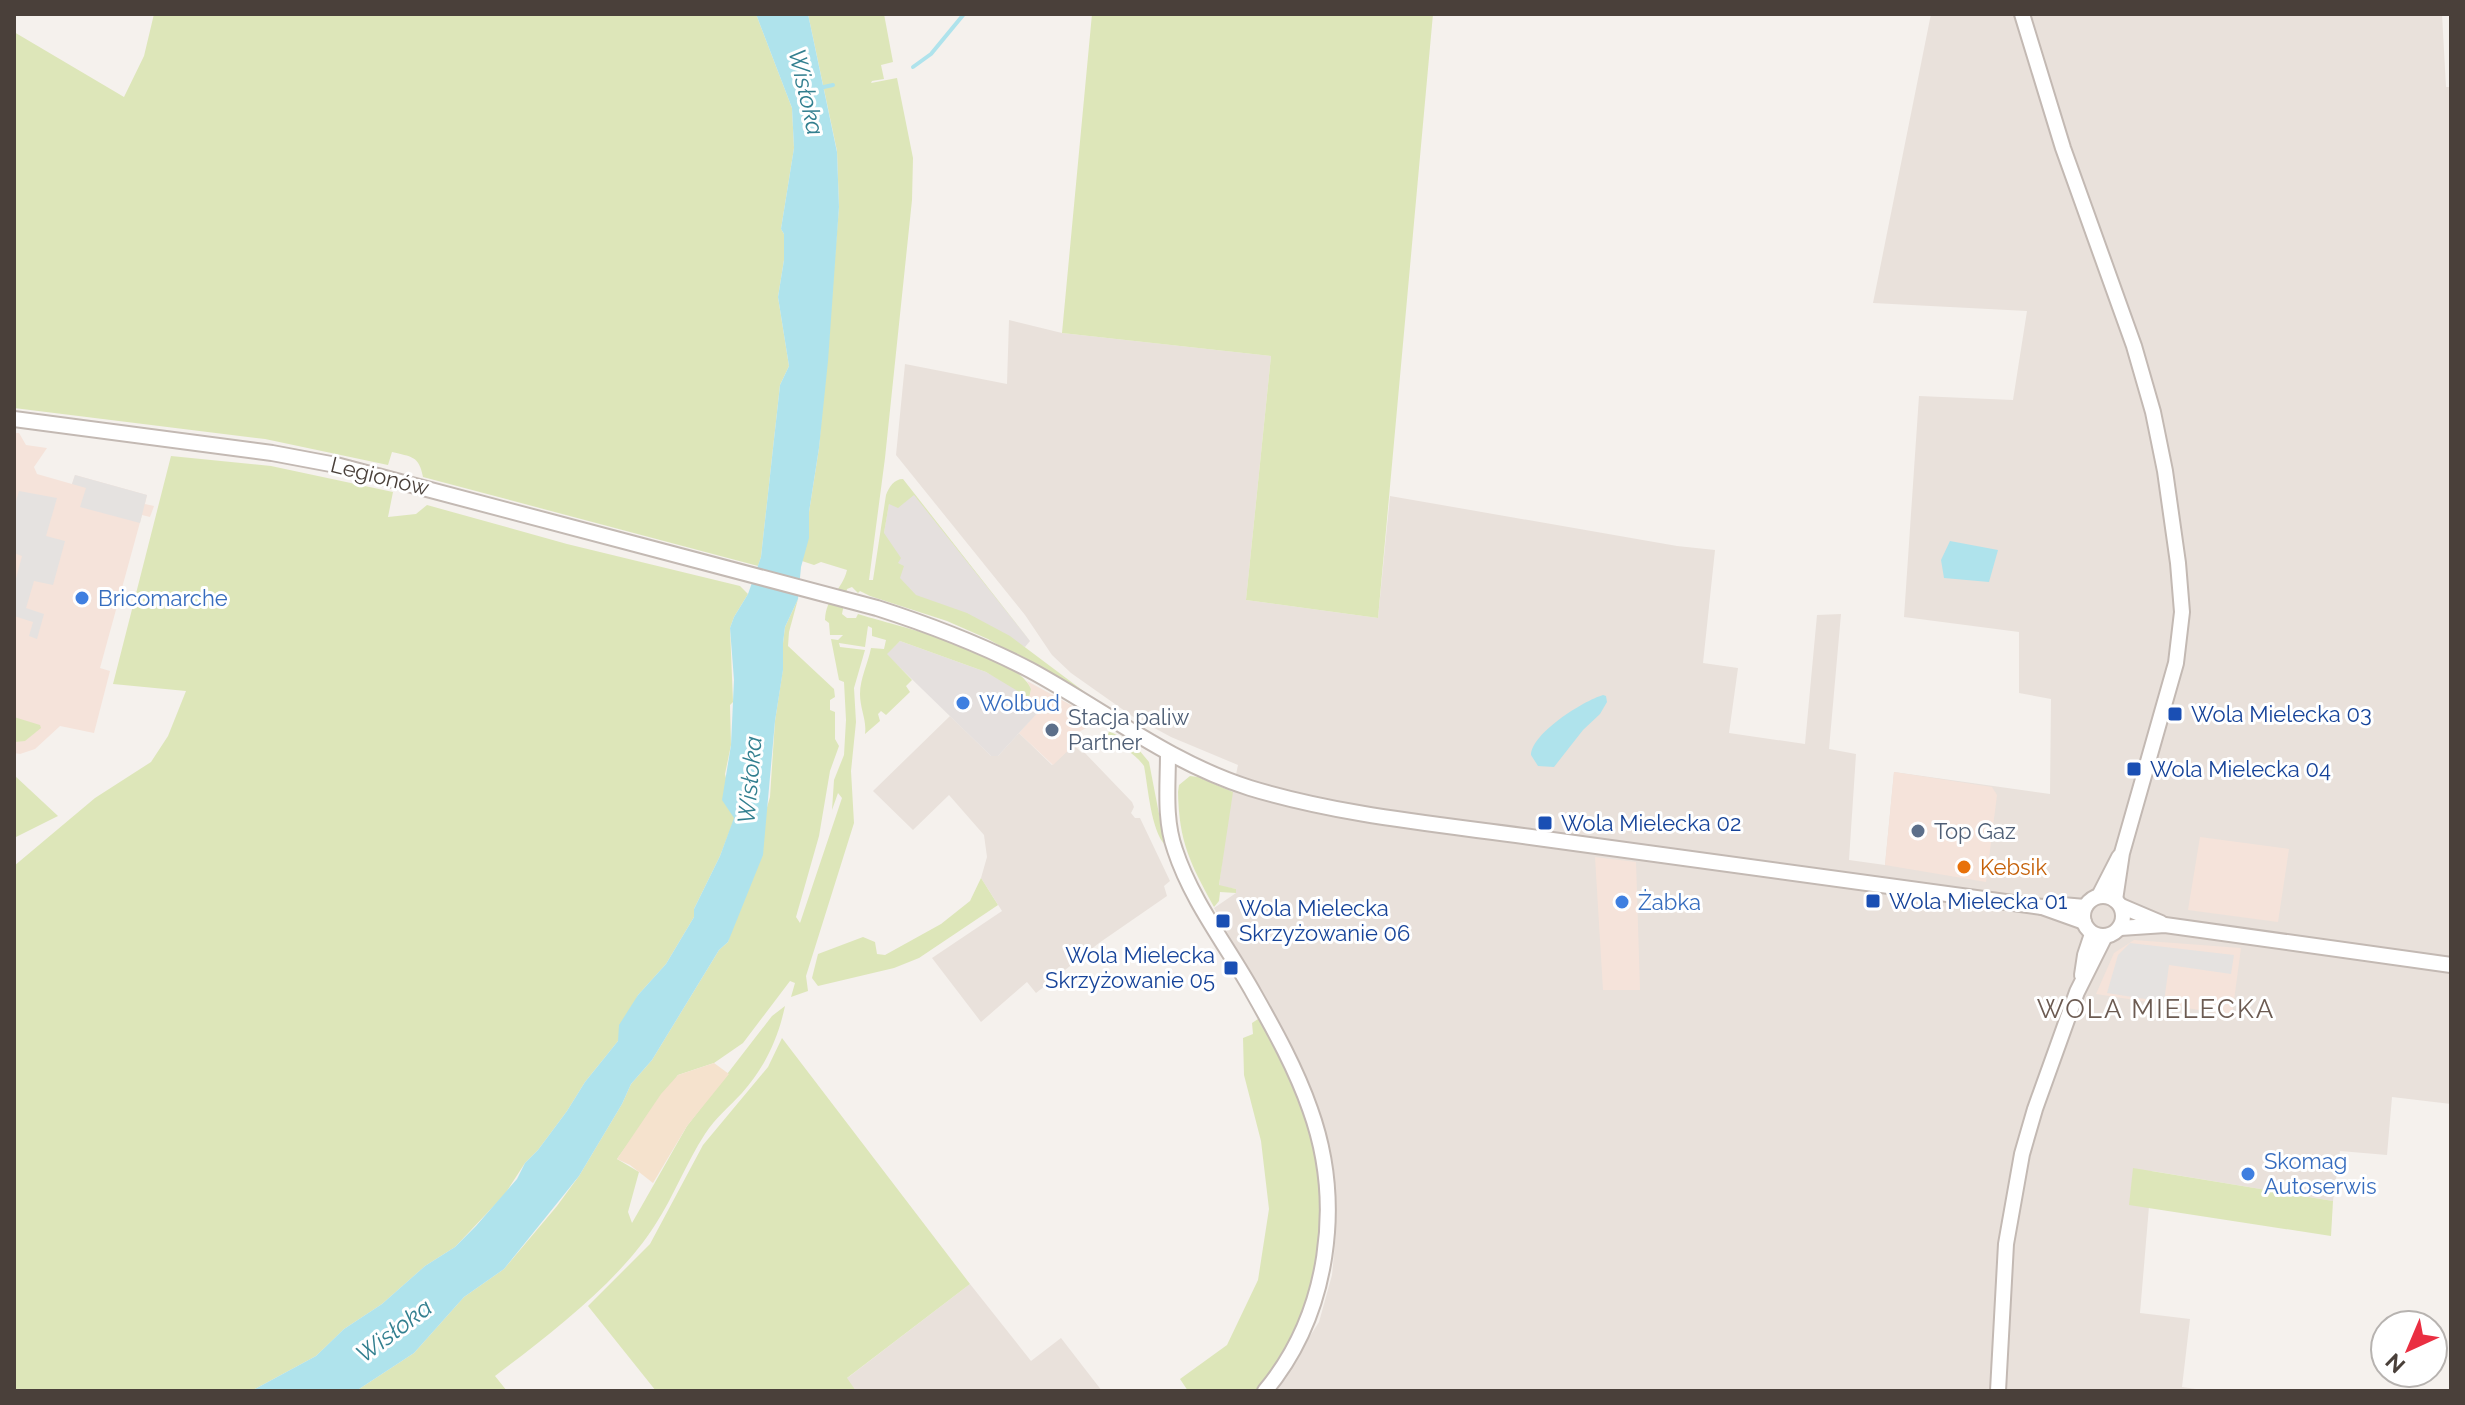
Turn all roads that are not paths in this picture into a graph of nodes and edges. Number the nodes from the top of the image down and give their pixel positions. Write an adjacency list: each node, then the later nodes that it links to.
1 (2022, 14): 4 (street)
2 (14, 419): 3 (street, Legionów)
3 (1168, 753): 7 (street, Legionów); 11 (street)
4 (2122, 853): 5 (street); 6 (street)
5 (2099, 896): 6 (street); 7 (street)
6 (2118, 903): 8 (street); 9 (street)
7 (2092, 925): 9 (street); 12 (street)
8 (2165, 925): 9 (street); 10 (street)
9 (2120, 928)
10 (2451, 965)
11 (1265, 1391)
12 (1998, 1391)

